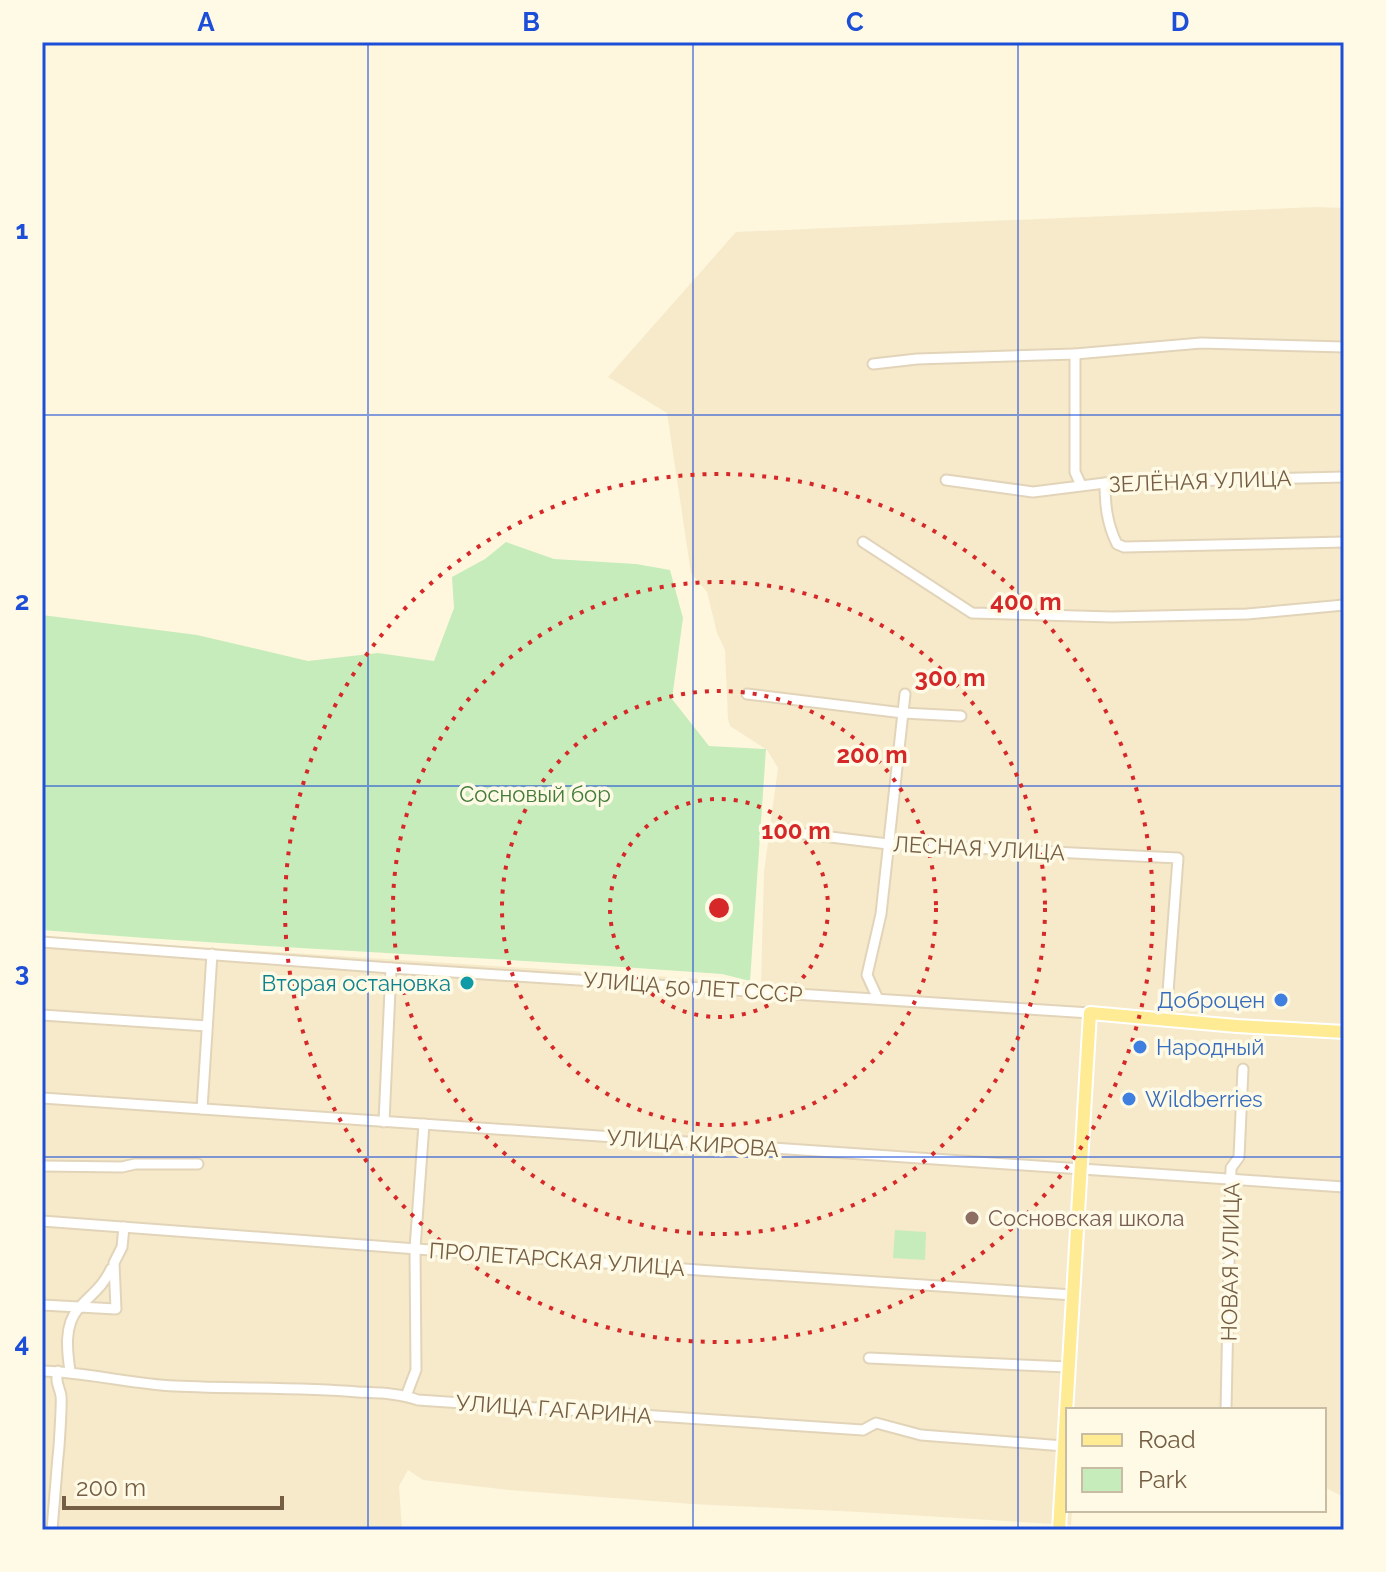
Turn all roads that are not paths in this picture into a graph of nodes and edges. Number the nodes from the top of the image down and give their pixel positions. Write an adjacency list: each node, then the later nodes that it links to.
1 (1344, 347): 2 (street)
2 (1075, 354): 3 (street); 7 (street)
3 (873, 364)
4 (1344, 477): 6 (street, ЗЕЛЁНАЯ УЛИЦА)
5 (946, 480): 7 (street, ЗЕЛЁНАЯ УЛИЦА)
6 (1105, 483): 7 (street, ЗЕЛЁНАЯ УЛИЦА); 9 (street)
7 (1081, 485)
8 (863, 542): 10 (street)
9 (1344, 542)
10 (1344, 605)
11 (747, 694): 13 (street)
12 (905, 694): 13 (street)
13 (903, 713): 14 (street); 16 (street)
14 (961, 716)
15 (781, 831): 16 (street, ЛЕСНАЯ УЛИЦА)
16 (888, 844): 20 (street); 23 (street, ЛЕСНАЯ УЛИЦА)
17 (42, 942): 18 (street, УЛИЦА 50 ЛЕТ СССР)
18 (212, 954): 19 (street, УЛИЦА 50 ЛЕТ СССР); 24 (street)
19 (391, 968): 20 (street, УЛИЦА 50 ЛЕТ СССР); 29 (street)
20 (878, 999): 21 (street, УЛИЦА 50 ЛЕТ СССР)
21 (1090, 1013): 23 (main road, УЛИЦА 50 ЛЕТ СССР); 33 (main road)
22 (42, 1015): 24 (street)
23 (1166, 1019): 25 (main road, УЛИЦА 50 ЛЕТ СССР)
24 (207, 1026): 28 (street)
25 (1344, 1032)
26 (1243, 1069): 34 (street, НОВАЯ УЛИЦА)
27 (42, 1098): 28 (street, УЛИЦА КИРОВА)
28 (202, 1109): 29 (street, УЛИЦА КИРОВА)
29 (384, 1122): 30 (street, УЛИЦА КИРОВА)
30 (424, 1124): 33 (street, УЛИЦА КИРОВА); 38 (street)
31 (198, 1164): 32 (street)
32 (42, 1166)
33 (1080, 1171): 34 (street, УЛИЦА КИРОВА); 40 (main road)
34 (1231, 1178): 35 (street, УЛИЦА КИРОВА); 49 (street, НОВАЯ УЛИЦА)
35 (1344, 1187)
36 (42, 1221): 37 (street, ПРОЛЕТАРСКАЯ УЛИЦА)
37 (124, 1227): 38 (street, ПРОЛЕТАРСКАЯ УЛИЦА); 39 (street)
38 (415, 1248): 40 (street, ПРОЛЕТАРСКАЯ УЛИЦА); 48 (street)
39 (114, 1263): 42 (street); 42 (street)
40 (1073, 1295): 44 (main road)
41 (42, 1305): 42 (street)
42 (79, 1308): 47 (street)
43 (869, 1358): 44 (street)
44 (1068, 1367): 50 (main road)
45 (42, 1371): 46 (street, УЛИЦА ГАГАРИНА)
46 (58, 1371): 47 (street, УЛИЦА ГАГАРИНА); 51 (street)
47 (70, 1371): 48 (street, УЛИЦА ГАГАРИНА)
48 (406, 1396): 50 (street, УЛИЦА ГАГАРИНА)
49 (1226, 1408)
50 (1064, 1446): 52 (main road)
51 (52, 1530)
52 (1059, 1530)

